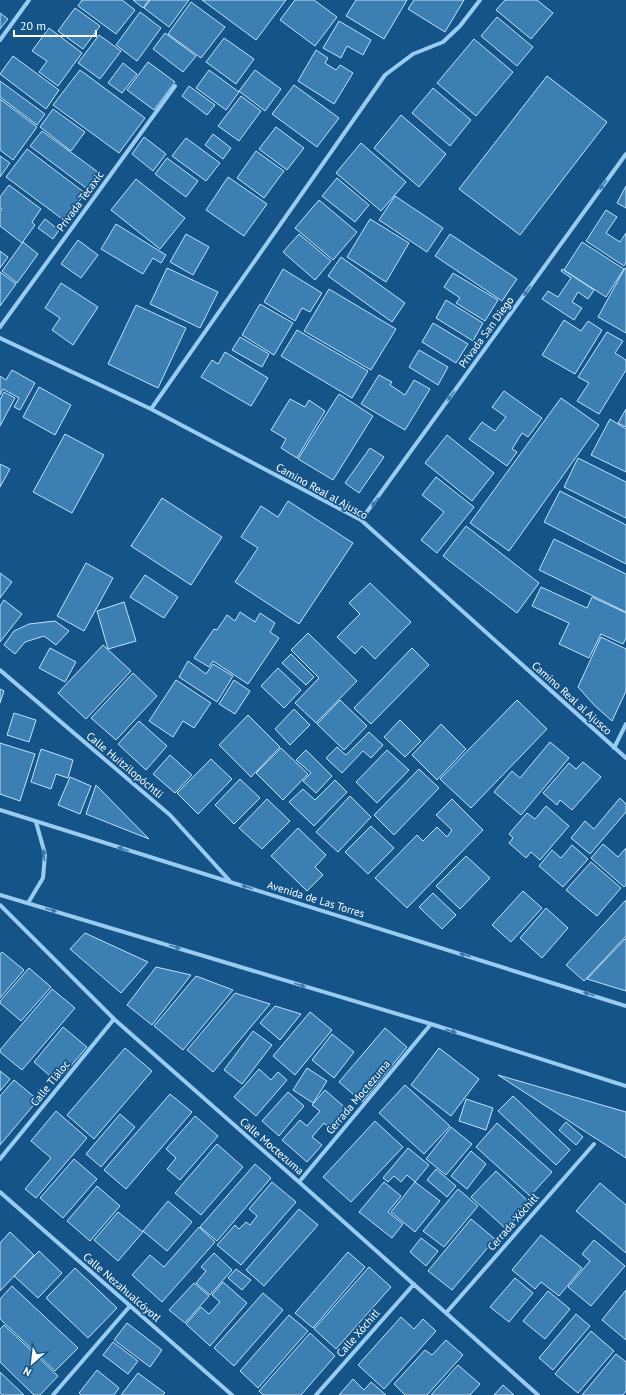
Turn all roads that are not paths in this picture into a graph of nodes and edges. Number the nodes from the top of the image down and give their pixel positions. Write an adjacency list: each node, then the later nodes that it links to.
1 (29, 0): 3 (street)
2 (480, 0): 8 (street)
3 (0, 40)
4 (175, 86): 6 (street, Privada Tecaxic)
5 (626, 154): 9 (street, Privada San Diego, one-way to 9)
6 (0, 327)
7 (0, 338): 8 (street, Camino Real al Ajusco)
8 (151, 409): 9 (street, Camino Real al Ajusco)
9 (361, 520): 12 (street, Camino Real al Ajusco)
10 (0, 670): 16 (street, Calle Huitzilopóchtli)
11 (626, 724): 12 (street)
12 (614, 748): 13 (street, Camino Real al Ajusco)
13 (626, 758)
14 (0, 810): 15 (street, Avenida de Las Torres)
15 (36, 822): 16 (street, Avenida de Las Torres, one-way to 15); 18 (street, one-way to 15)
16 (230, 882): 20 (street, Avenida de Las Torres, one-way to 16)
17 (0, 895): 18 (street)
18 (28, 903): 22 (street, one-way to 22)
19 (0, 905): 21 (street, Calle Moctezuma)
20 (626, 1006)
21 (114, 1019): 25 (street, Calle Tláloc); 26 (street, Calle Moctezuma)
22 (431, 1024): 23 (street, one-way to 23); 26 (street, Cerrada Moctezuma)
23 (626, 1086)
24 (594, 1144): 30 (street, Cerrada Xóchitl)
25 (0, 1159)
26 (299, 1182): 28 (street, Calle Moctezuma)
27 (0, 1192): 29 (street, Calle Nezahualcóyotl)
28 (414, 1284): 30 (street, Calle Moctezuma); 33 (street, Calle Xóchitl)
29 (130, 1306): 31 (street); 32 (street, Calle Nezahualcóyotl)
30 (446, 1313): 34 (street, Calle Moctezuma)
31 (53, 1395)
32 (232, 1395)
33 (316, 1395)
34 (538, 1395)

